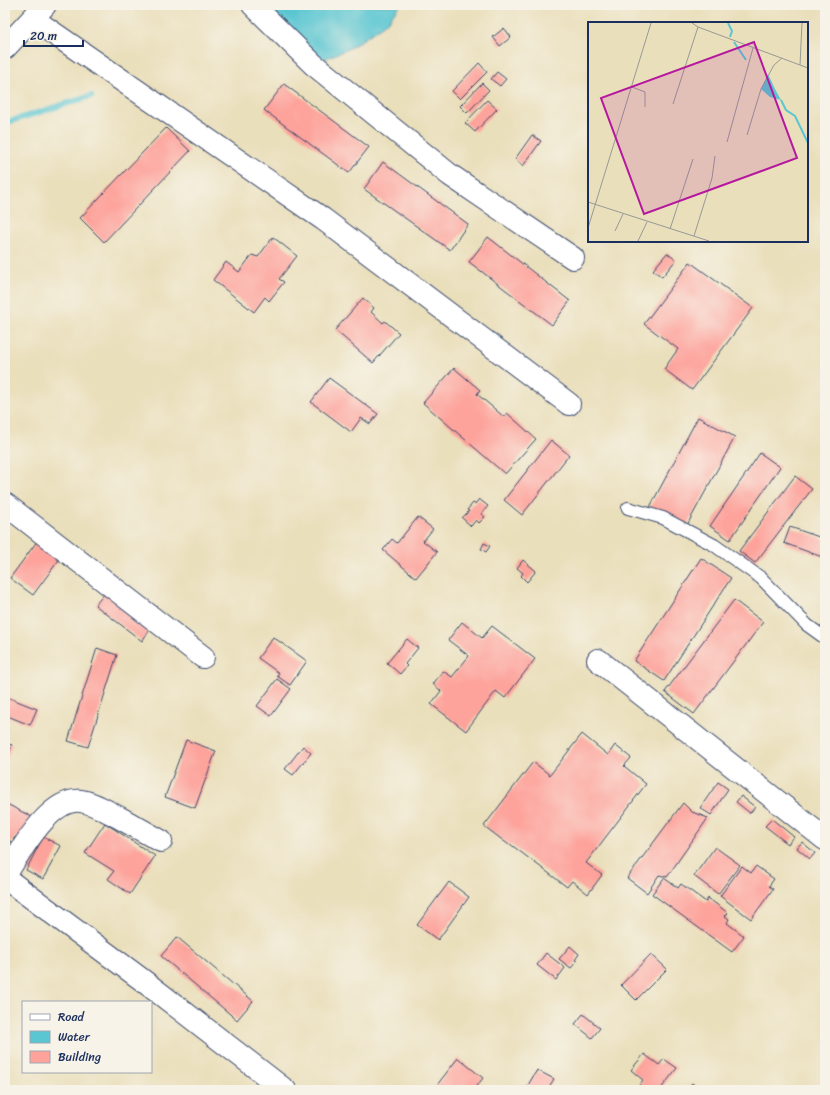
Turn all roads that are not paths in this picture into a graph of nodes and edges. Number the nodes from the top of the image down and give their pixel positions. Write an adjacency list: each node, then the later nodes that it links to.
1 (254, 5): 4 (street)
2 (39, 12): 3 (street); 5 (street)
3 (5, 48)
4 (573, 258)
5 (569, 404)
6 (5, 504): 9 (street)
7 (628, 508): 8 (lane)
8 (825, 638)
9 (203, 656)
10 (598, 660): 11 (street)
11 (825, 839)
12 (161, 841): 13 (street)
13 (5, 876): 14 (street)
14 (285, 1090)

